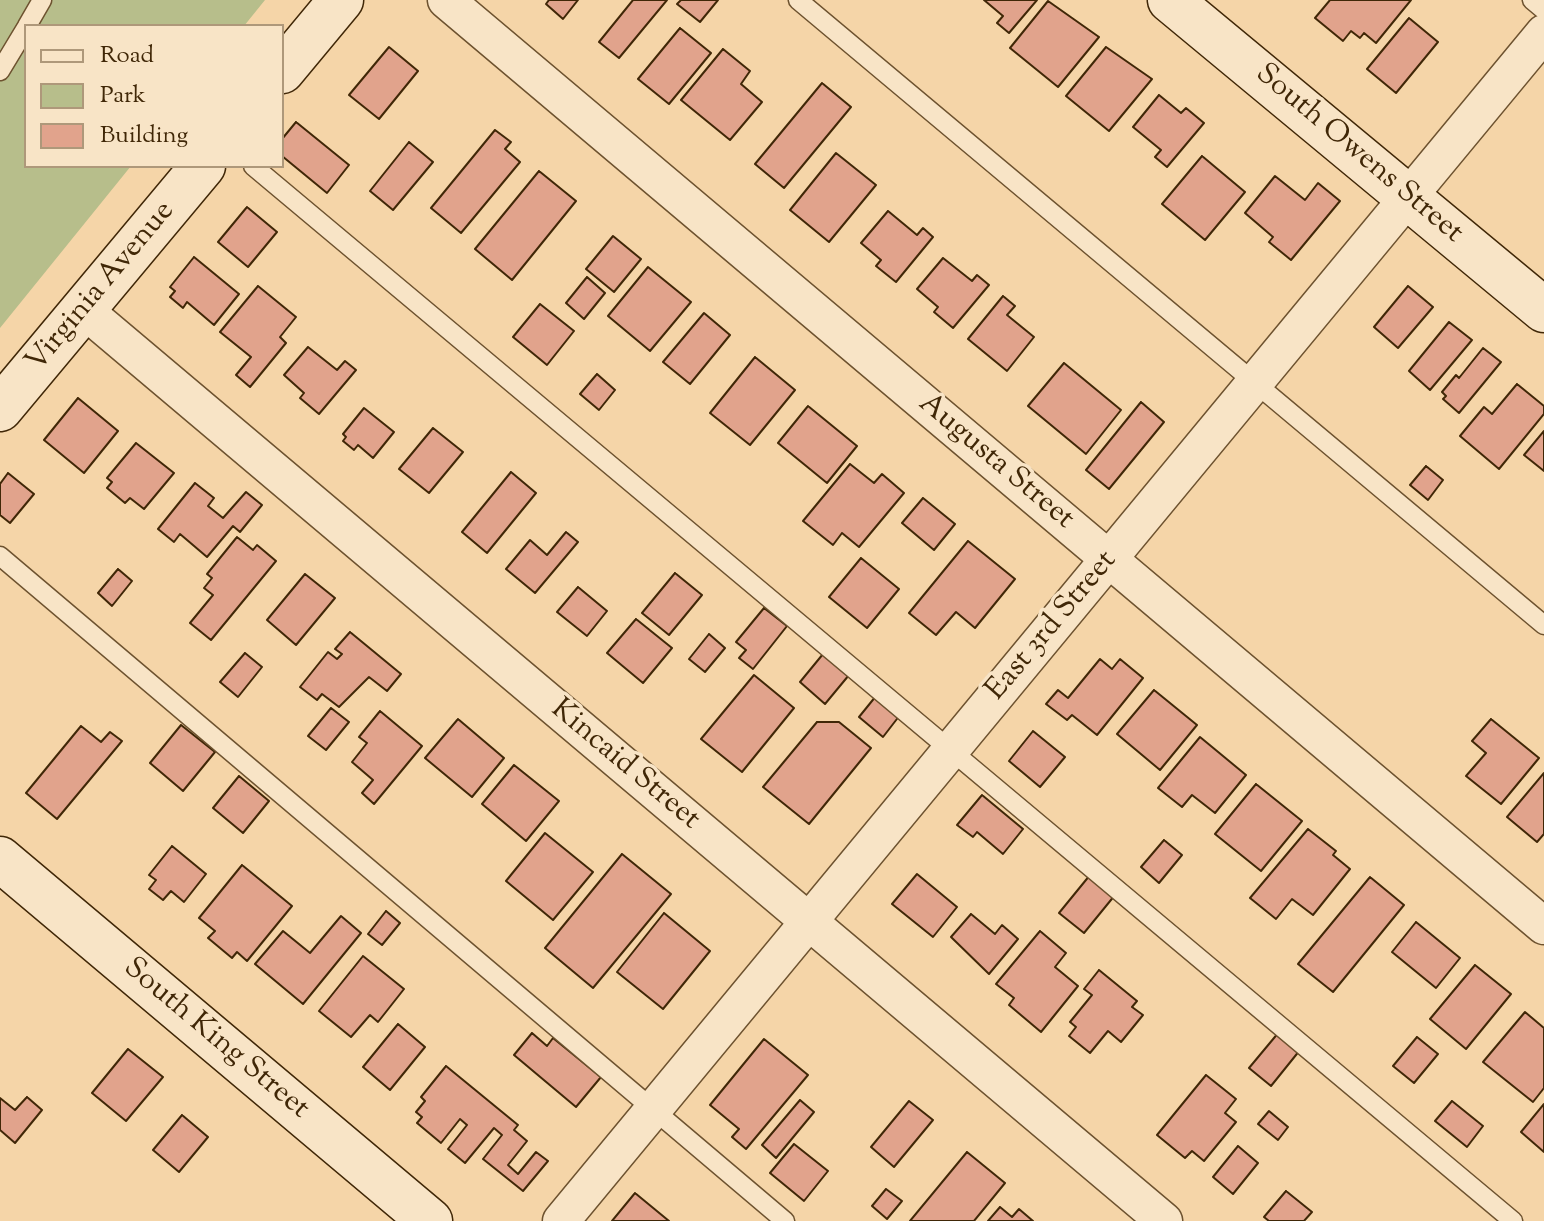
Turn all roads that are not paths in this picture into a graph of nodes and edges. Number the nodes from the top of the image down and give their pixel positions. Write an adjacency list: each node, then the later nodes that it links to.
1 (42, 0): 8 (lane)
2 (341, 0): 11 (street)
3 (446, 0): 21 (street, Augusta Street)
4 (798, 0): 18 (lane)
5 (1170, 0): 15 (street, South Owens Street)
6 (1532, 0): 7 (lane)
7 (1544, 10)
8 (28, 24)
9 (24, 30): 12 (lane)
10 (1544, 33): 15 (street, East 3rd Street)
11 (284, 69)
12 (0, 71)
13 (201, 168): 16 (street, Virginia Avenue)
14 (255, 168): 23 (lane)
15 (1409, 196): 17 (street, South Owens Street); 18 (street, East 3rd Street)
16 (84, 310): 19 (street, Virginia Avenue); 25 (street, Kincaid Street)
17 (1544, 310)
18 (1256, 382): 21 (street, East 3rd Street); 22 (lane)
19 (0, 409)
20 (0, 556): 27 (lane)
21 (1109, 559): 23 (street, East 3rd Street); 26 (street, Augusta Street)
22 (1544, 625)
23 (950, 751): 25 (street, East 3rd Street); 32 (lane)
24 (0, 859): 28 (street, South King Street)
25 (809, 922): 27 (street, East 3rd Street); 31 (street, Kincaid Street)
26 (1544, 926)
27 (654, 1110): 29 (street, East 3rd Street); 30 (lane)
28 (430, 1221)
29 (561, 1221)
30 (785, 1221)
31 (1164, 1221)
32 (1513, 1221)

